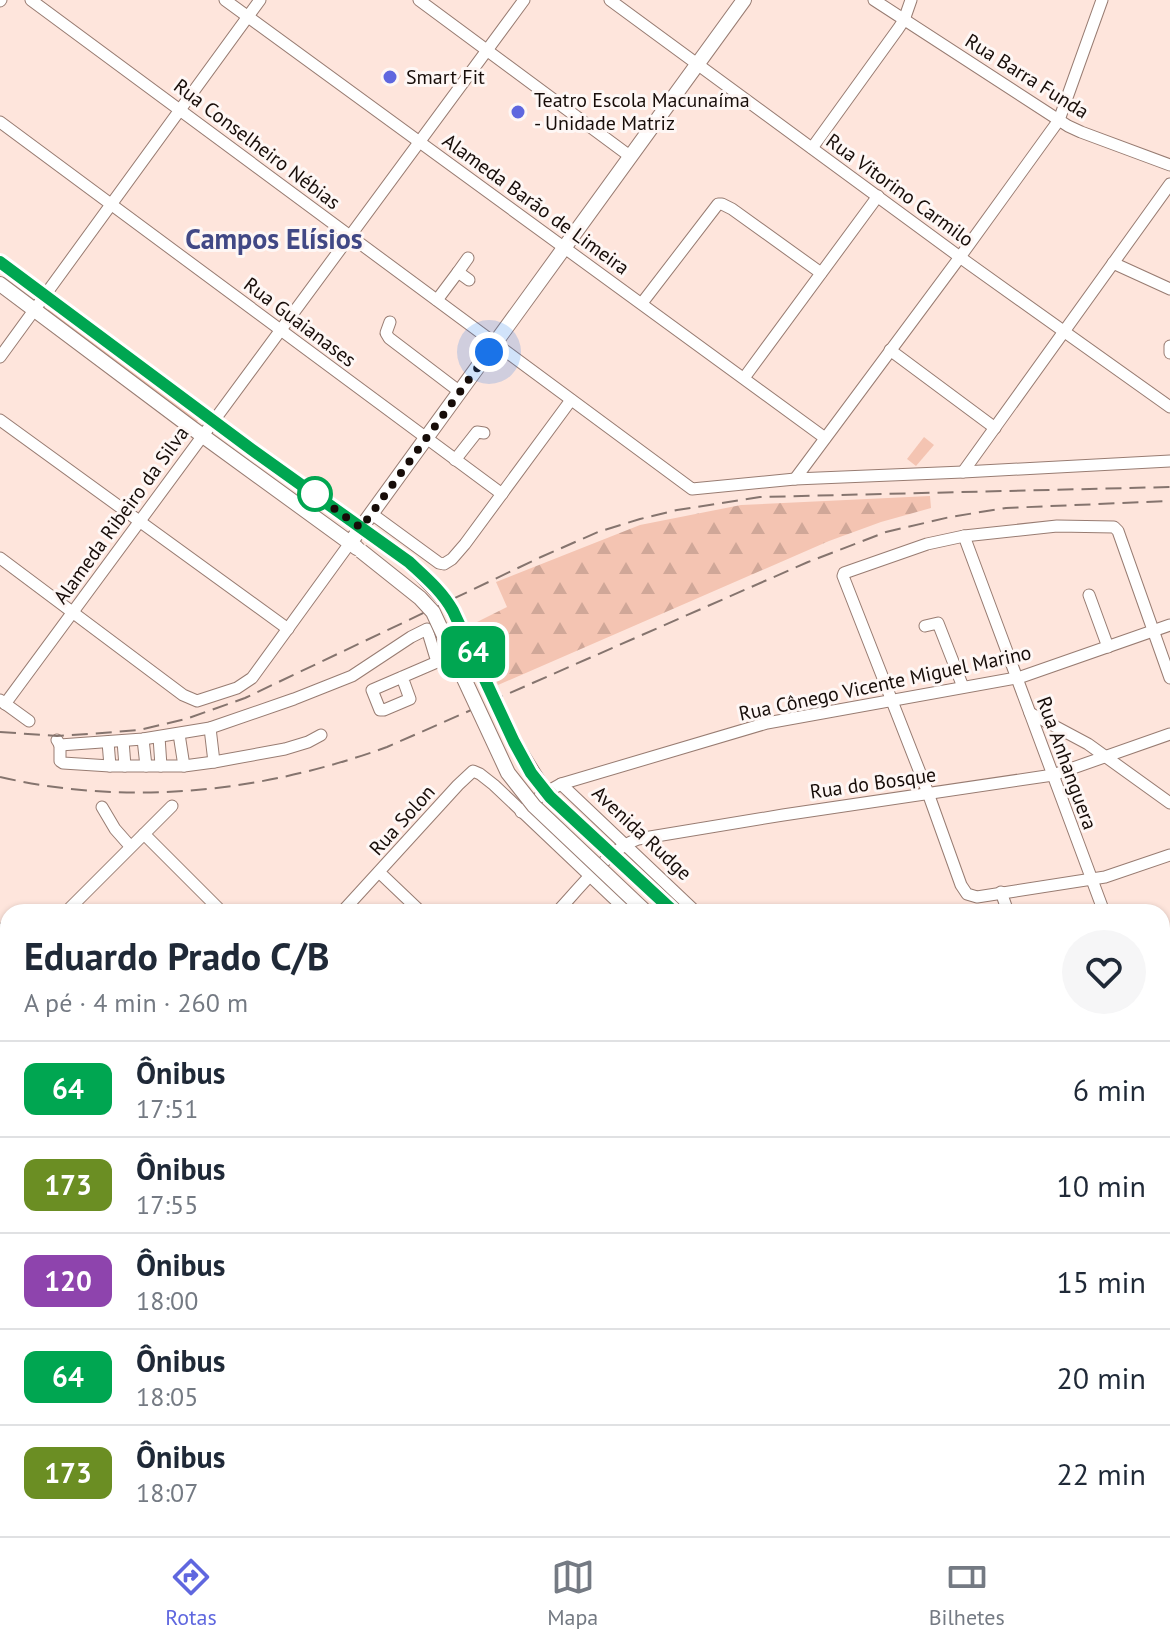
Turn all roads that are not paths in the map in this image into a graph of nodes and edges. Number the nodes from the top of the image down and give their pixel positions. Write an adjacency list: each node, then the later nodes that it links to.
1 (31, 0): 15 (street, Rua Conselheiro Nébias)
2 (225, 0): 11 (street, Alameda Barão de Limeira)
3 (260, 0): 11 (street)
4 (419, 0): 13 (street)
5 (524, 0): 13 (street, Alameda Ribeiro da Silva)
6 (610, 0): 14 (street, Rua Vitorino Carmilo)
7 (744, 0): 14 (main road)
8 (874, 0): 12 (street, Rua Barra Funda)
9 (911, 0): 12 (street)
10 (1102, 0): 16 (street)
11 (249, 16): 15 (street); 18 (street, Alameda Barão de Limeira)
12 (904, 20): 16 (street, Rua Barra Funda); 19 (street)
13 (486, 51): 18 (street, Alameda Ribeiro da Silva); 20 (street)
14 (697, 65): 19 (street, Rua Vitorino Carmilo); 20 (main road)
15 (181, 110): 24 (street); 25 (street, Rua Conselheiro Nébias)
16 (1059, 120): 21 (street, Rua Barra Funda); 27 (street)
17 (0, 122): 24 (street, Rua Guaianases)
18 (420, 141): 25 (street, Alameda Ribeiro da Silva); 26 (street, Alameda Barão de Limeira)
19 (812, 148): 23 (street, Rua Vitorino Carmilo)
20 (631, 157): 26 (main road)
21 (1170, 165)
22 (1170, 184): 30 (street)
23 (878, 196): 27 (street, Rua Vitorino Carmilo); 32 (street)
24 (112, 205): 36 (street); 41 (street, Rua Guaianases)
25 (350, 236): 37 (street, Rua Conselheiro Nébias); 41 (street, Alameda Ribeiro da Silva)
26 (565, 247): 38 (street, Alameda Barão de Limeira); 43 (main road)
27 (960, 257): 42 (street, Rua Vitorino Carmilo); 45 (street)
28 (468, 258): 31 (street)
29 (0, 262): 36 (main road)
30 (1113, 263): 35 (street); 42 (street)
31 (458, 272): 33 (street); 37 (street)
32 (821, 273): 38 (street); 48 (street)
33 (469, 280)
34 (0, 284): 39 (main road)
35 (1170, 289)
36 (45, 296): 39 (street); 53 (main road)
37 (437, 300): 43 (street, Rua Conselheiro Nébias)
38 (642, 303): 48 (street, Alameda Barão de Limeira)
39 (35, 311): 47 (street); 56 (main road)
40 (390, 322): 49 (street)
41 (280, 330): 53 (street, Alameda Ribeiro da Silva); 58 (street, Rua Guaianases)
42 (1064, 330): 51 (street, Rua Vitorino Carmilo); 54 (street)
43 (495, 343): 49 (main road); 50 (street, Rua Conselheiro Nébias)
44 (1170, 346): 46 (street)
45 (890, 350): 54 (street); 57 (street)
46 (1170, 353)
47 (0, 357)
48 (744, 378): 57 (street, Alameda Barão de Limeira)
49 (460, 392): 58 (main road)
50 (571, 400): 62 (street, Rua Conselheiro Nébias); 63 (street)
51 (1170, 407)
52 (0, 420): 65 (street)
53 (213, 421): 56 (street, Alameda Ribeiro da Silva); 66 (main road)
54 (995, 428): 61 (street)
55 (484, 433): 59 (street)
56 (202, 435): 65 (street, Alameda Ribeiro da Silva); 68 (main road)
57 (825, 438): 62 (street)
58 (426, 439): 59 (street, Rua Guaianases); 64 (main road)
59 (455, 460): 63 (street, Rua Guaianases)
60 (1170, 461): 61 (street)
61 (963, 472): 62 (street)
62 (795, 479)
63 (502, 494): 64 (street)
64 (372, 514): 66 (main road)
65 (139, 521): 71 (street, Alameda Ribeiro da Silva); 74 (street)
66 (367, 533): 68 (main road); 128 (main road, bridge)
67 (964, 536): 75 (street); 78 (street, Rua Anhanguera); 81 (street)
68 (356, 547): 74 (street); 127 (main road, bridge)
69 (0, 558): 71 (street)
70 (1089, 595): 76 (street)
71 (73, 612): 74 (street); 82 (street, Alameda Ribeiro da Silva)
72 (1170, 625): 75 (street, Rua Cônego Vicente Miguel Marino)
73 (925, 626): 80 (street)
74 (288, 629)
75 (1153, 631): 76 (street, Rua Cônego Vicente Miguel Marino); 79 (street)
76 (1108, 647): 78 (street, Rua Cônego Vicente Miguel Marino)
77 (402, 677): 85 (street)
78 (1016, 678): 80 (street, Rua Cônego Vicente Miguel Marino); 83 (street, Rua Anhanguera)
79 (1170, 678)
80 (963, 687): 81 (street, Rua Cônego Vicente Miguel Marino)
81 (892, 700): 107 (street, Rua Cônego Vicente Miguel Marino); 108 (street)
82 (2, 702): 84 (street)
83 (1030, 713): 95 (street); 106 (street, Rua Anhanguera)
84 (29, 721)
85 (210, 728): 86 (street); 97 (street)
86 (179, 734): 89 (street); 105 (street)
87 (1170, 734): 96 (street, Rua do Bosque)
88 (321, 735): 97 (street)
89 (159, 737): 90 (street); 104 (street)
90 (143, 739): 91 (street); 103 (street)
91 (123, 741): 92 (street); 102 (street)
92 (108, 742): 94 (street); 101 (street)
93 (74, 744): 94 (street); 98 (street); 98 (street)
94 (93, 744): 99 (street)
95 (1088, 744): 96 (street); 100 (street)
96 (1107, 757): 100 (street, Rua do Bosque); 109 (street)
97 (214, 762): 105 (street)
98 (75, 763): 99 (street)
99 (93, 765): 101 (street)
100 (1084, 765): 106 (street, Rua do Bosque)
101 (110, 766): 102 (street)
102 (125, 766): 103 (street)
103 (146, 766): 104 (street)
104 (161, 766): 105 (street)
105 (184, 766)
106 (1053, 775): 108 (street, Rua do Bosque); 119 (street, Rua Anhanguera)
107 (561, 784): 112 (street, Rua Cônego Vicente Miguel Marino); 114 (street, Avenida Rudge)
108 (928, 793): 114 (street, Rua do Bosque); 120 (street)
109 (1170, 803)
110 (172, 806): 113 (street)
111 (102, 807): 115 (street)
112 (521, 812): 117 (street, Rua Solon); 118 (street)
113 (144, 834): 115 (street); 122 (street)
114 (625, 844): 118 (street); 129 (street, Avenida Rudge)
115 (130, 846): 121 (street)
116 (1170, 855): 119 (street)
117 (379, 872): 123 (street, Rua Solon); 124 (street)
118 (590, 878): 125 (street); 126 (street)
119 (1091, 879): 120 (street); 131 (street, Rua Anhanguera)
120 (1001, 892): 130 (street)
121 (74, 904)
122 (214, 904)
123 (349, 904)
124 (413, 904)
125 (565, 904)
126 (619, 904)
127 (638, 904)
128 (665, 904)
129 (688, 904)
130 (1005, 904)
131 (1101, 904)

